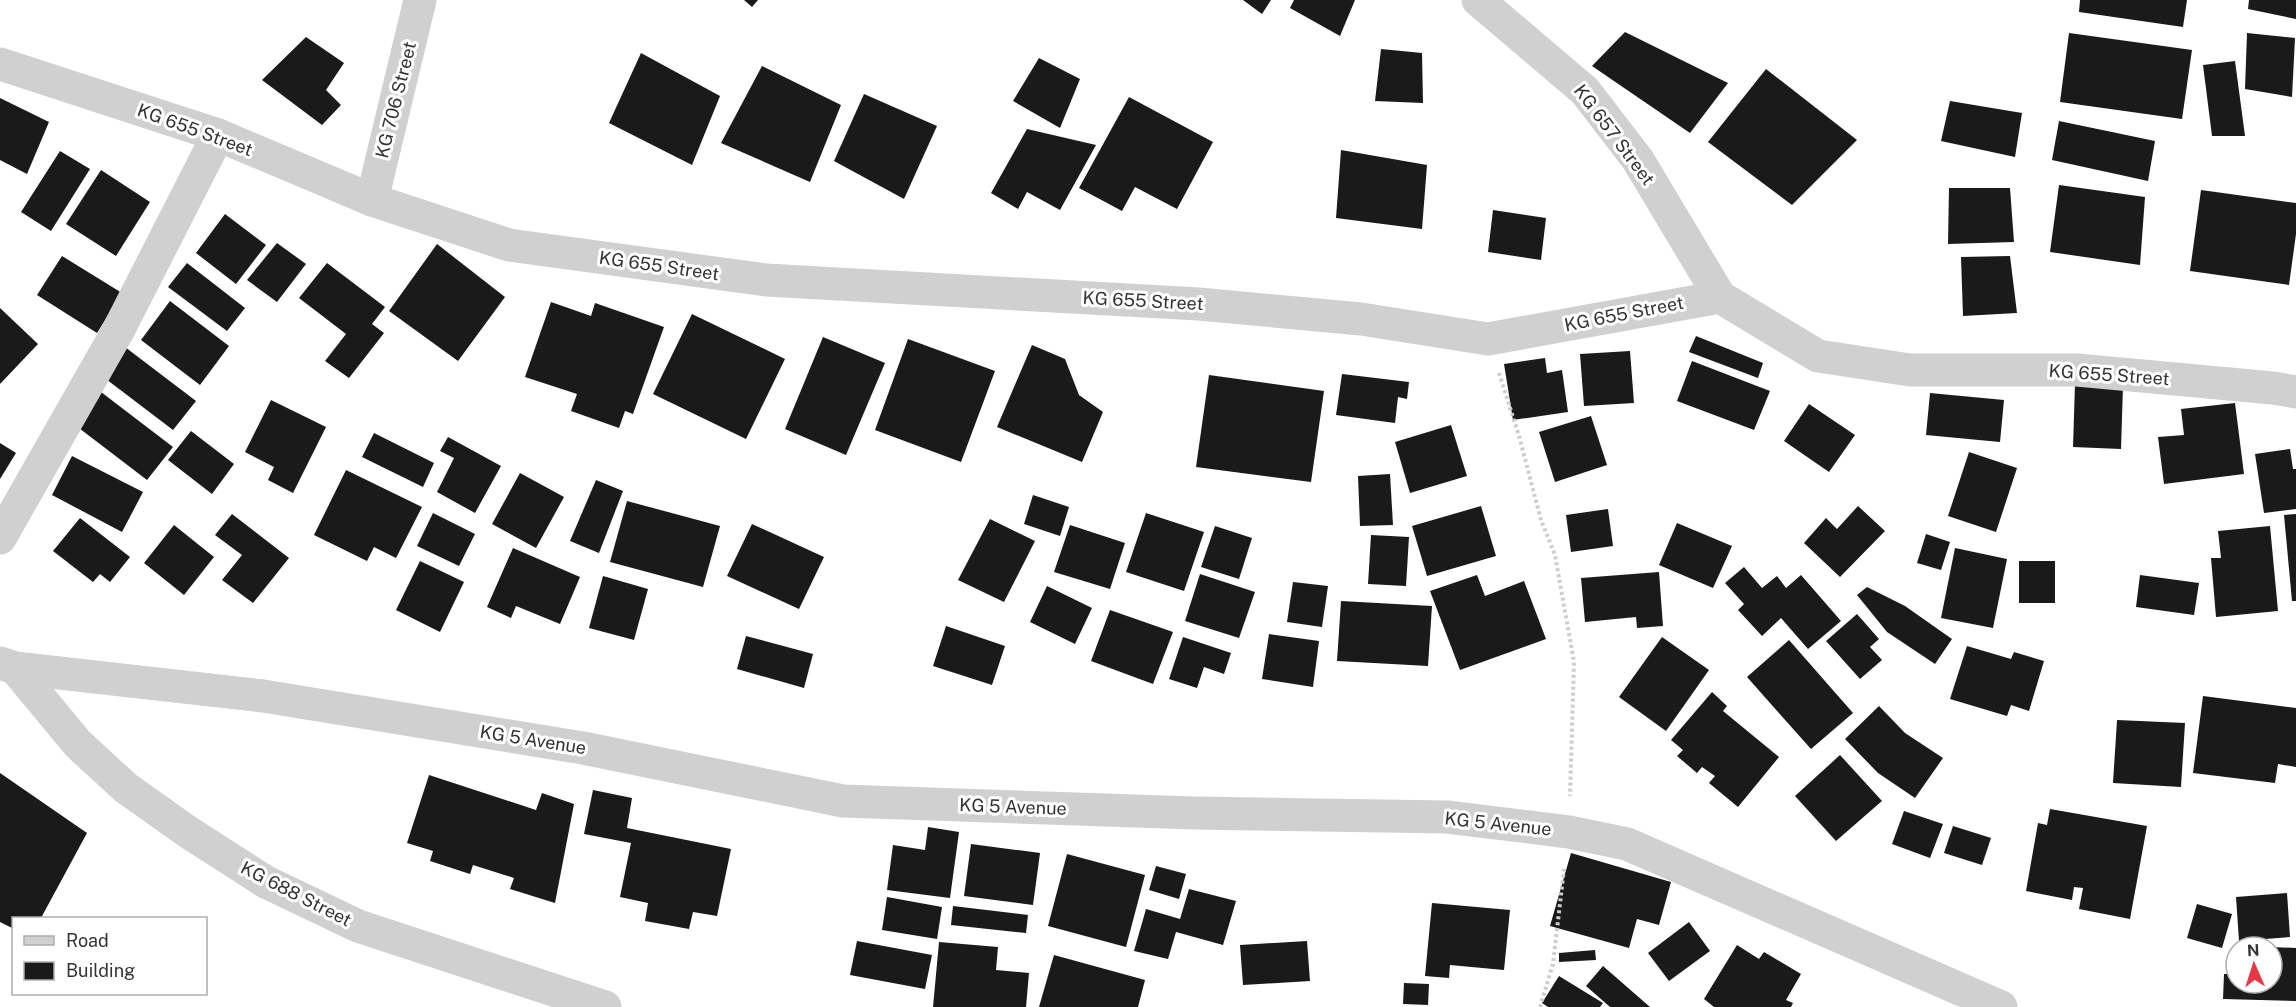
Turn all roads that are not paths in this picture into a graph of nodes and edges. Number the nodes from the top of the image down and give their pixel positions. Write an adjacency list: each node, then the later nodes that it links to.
1 (420, 0): 5 (street, KG 706 Street)
2 (1478, 0): 6 (street, KG 657 Street)
3 (0, 64): 4 (street, KG 655 Street)
4 (218, 135): 5 (street, KG 655 Street); 8 (street)
5 (372, 200): 6 (street, KG 655 Street)
6 (1720, 297): 7 (street, KG 655 Street)
7 (2296, 392)
8 (0, 538)
9 (8, 666): 10 (street, KG 688 Street); 11 (street, KG 5 Avenue)
10 (604, 1007)
11 (2001, 1007)

